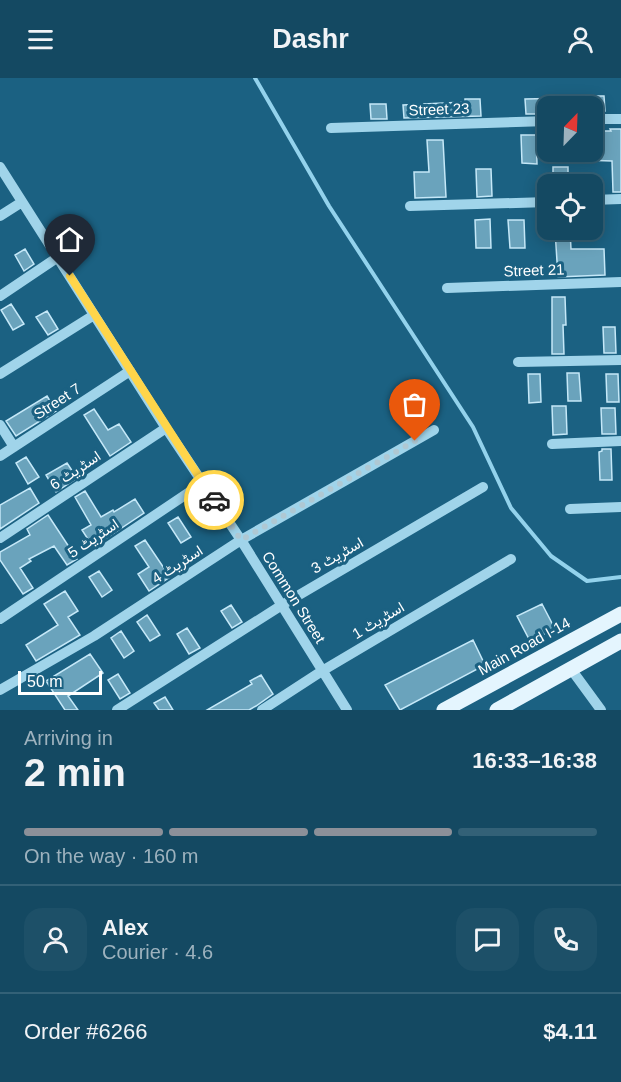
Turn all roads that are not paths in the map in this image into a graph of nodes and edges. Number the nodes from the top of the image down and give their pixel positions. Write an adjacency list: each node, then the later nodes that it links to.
1 (621, 118): 2 (street)
2 (603, 119)
3 (537, 121): 4 (street, Street 23)
4 (331, 128)
5 (0, 167): 8 (street, Common Street)
6 (621, 199): 7 (street)
7 (603, 200)
8 (22, 202): 11 (street); 12 (street, Common Street)
9 (537, 202): 10 (street)
10 (410, 206)
11 (0, 216)
12 (58, 257): 15 (street); 16 (street, Common Street)
13 (621, 282): 14 (street, Street 21)
14 (447, 288)
15 (0, 296)
16 (94, 315): 19 (street, Common Street); 20 (street)
17 (621, 360): 18 (street)
18 (518, 362)
19 (130, 371): 22 (street, Common Street); 26 (street, Street 7)
20 (0, 374)
21 (0, 425): 26 (street)
22 (166, 428): 28 (street, Common Street); 32 (street, اسٹریٹ 6)
23 (434, 430): 33 (street, اسٹریٹ 4)
24 (621, 441): 25 (street)
25 (552, 444)
26 (14, 447): 27 (street, Street 7)
27 (0, 456)
28 (203, 483): 33 (street, Common Street); 37 (street, اسٹریٹ 5)
29 (483, 487): 35 (street, اسٹریٹ 3)
30 (621, 507): 31 (street)
31 (570, 509)
32 (0, 538)
33 (241, 540): 35 (street, Common Street); 41 (street, اسٹریٹ 4)
34 (511, 559): 40 (street, اسٹریٹ 1)
35 (282, 605): 40 (street, Common Street); 43 (street, اسٹریٹ 3)
36 (621, 614): 46 (main road, Main Road I-14)
37 (0, 619)
38 (621, 641): 39 (main road)
39 (571, 669): 42 (main road); 47 (street)
40 (322, 671): 44 (street, اسٹریٹ 1); 45 (street, Common Street)
41 (0, 690)
42 (501, 709)
43 (117, 710)
44 (262, 710)
45 (347, 710)
46 (444, 710)
47 (601, 710)

